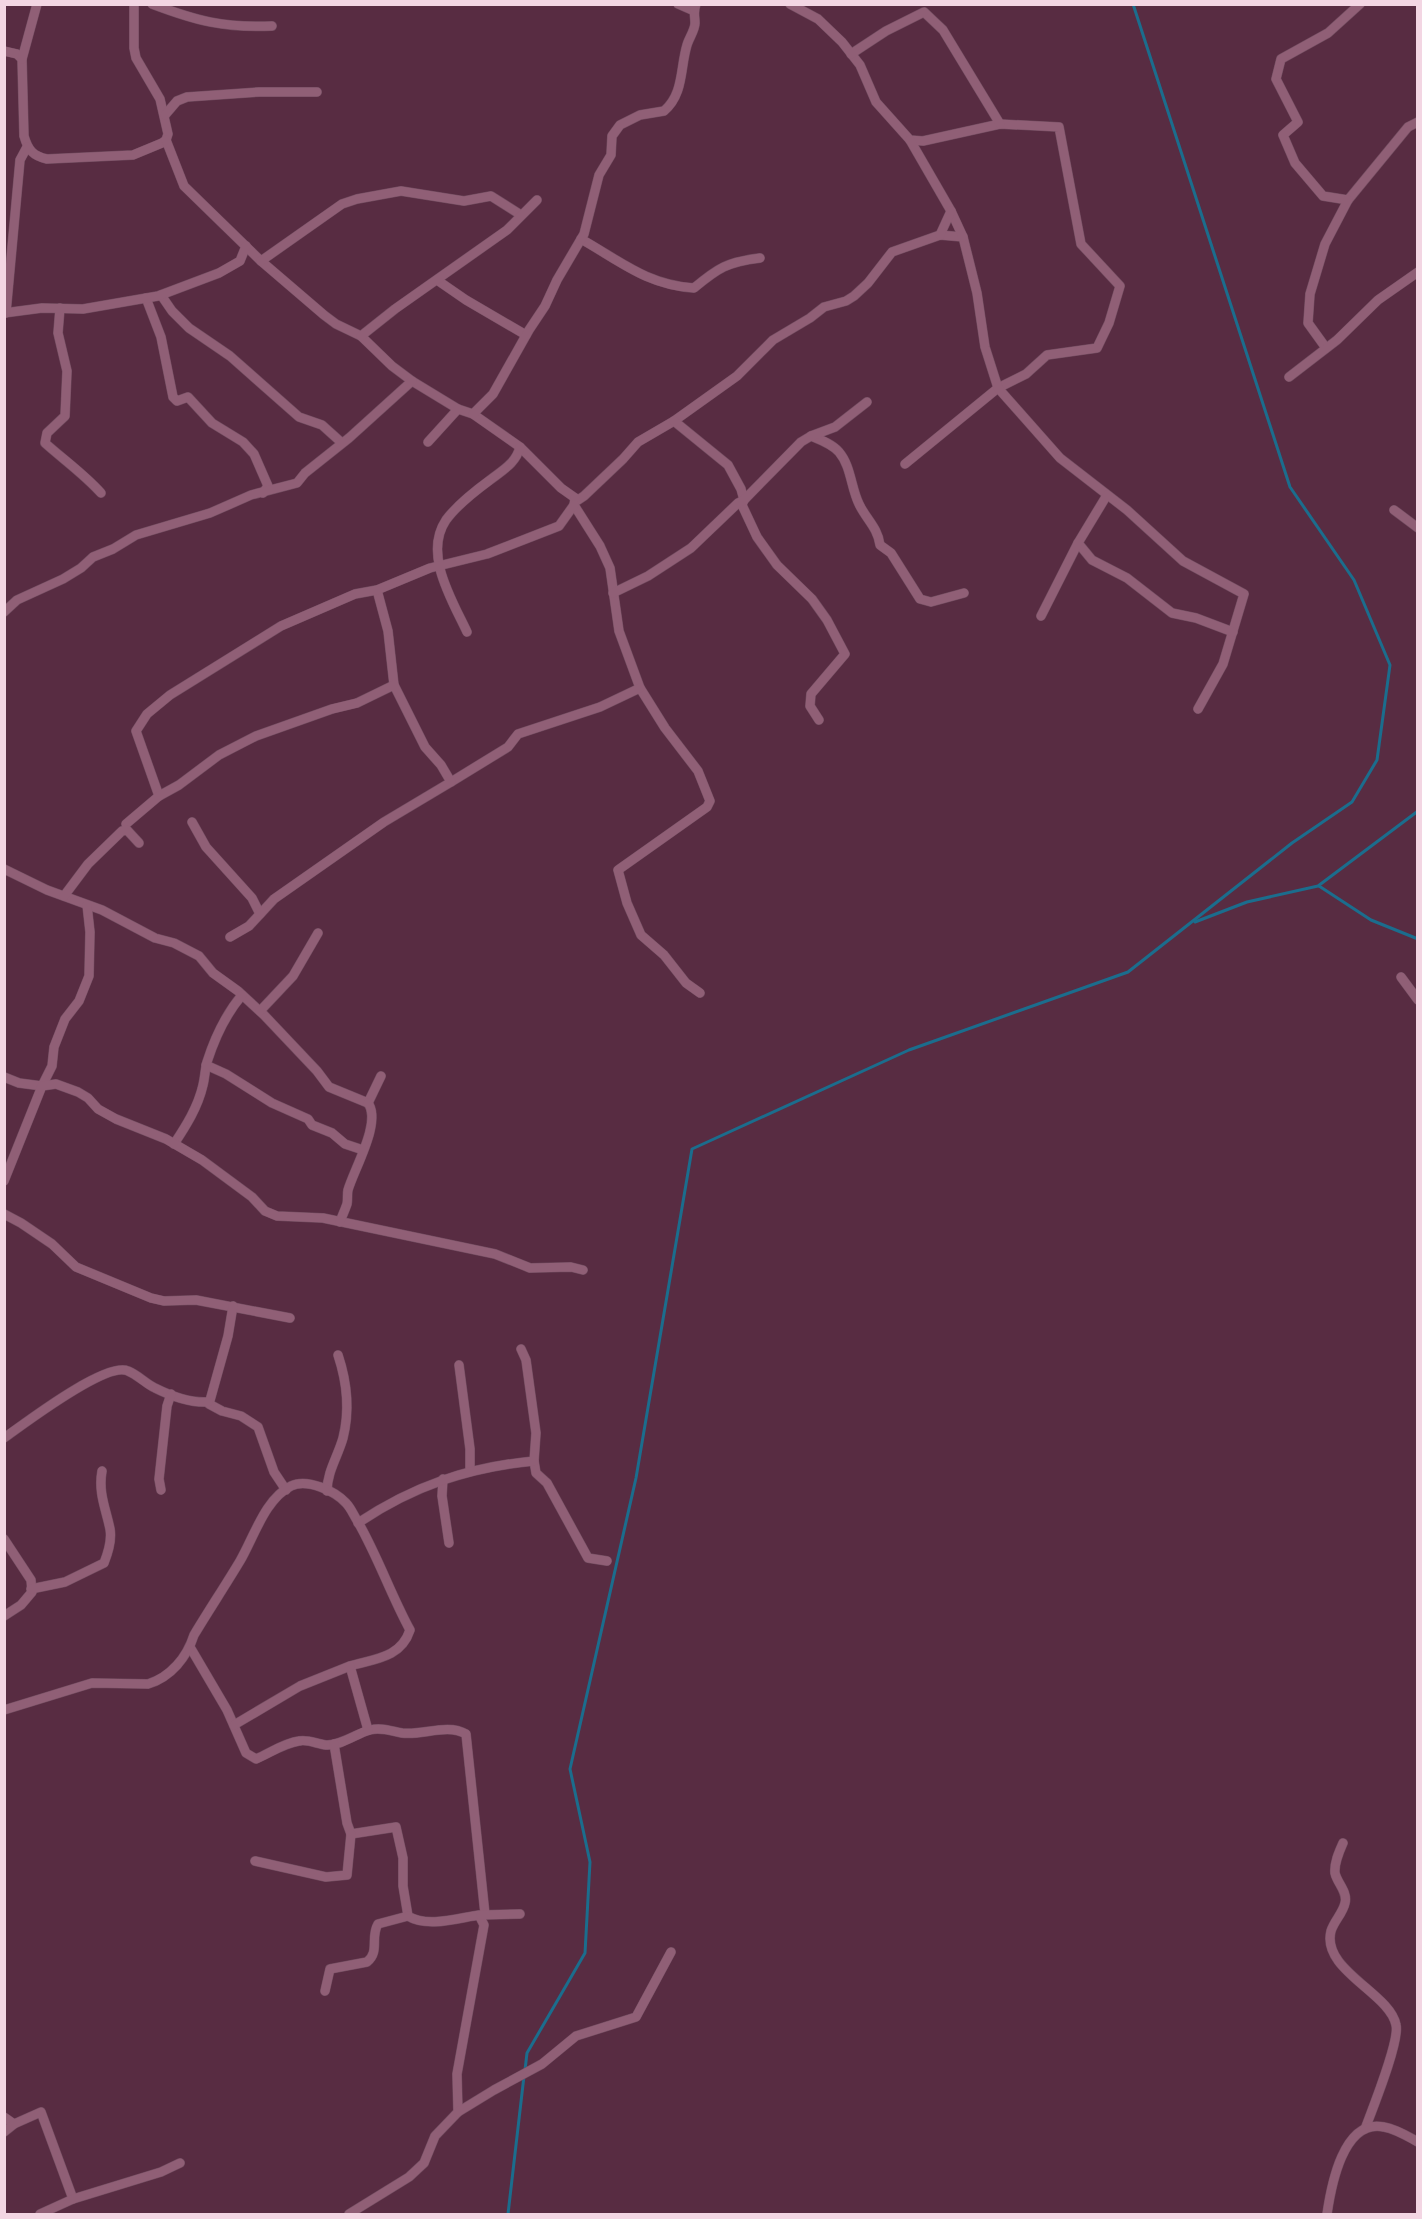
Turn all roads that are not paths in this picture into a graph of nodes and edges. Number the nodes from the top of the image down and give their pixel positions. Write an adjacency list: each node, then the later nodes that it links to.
1 (37, 4): 11 (street)
2 (134, 4): 13 (street)
3 (152, 4): 8 (street)
4 (678, 4): 7 (street)
5 (790, 4): 10 (street)
6 (1360, 4): 20 (street)
7 (695, 8): 25 (street)
8 (272, 26)
9 (4, 51): 11 (street)
10 (851, 54): 15 (street); 17 (street)
11 (22, 58): 18 (street)
12 (317, 92): 13 (street)
13 (165, 115): 16 (street)
14 (1418, 122): 20 (street)
15 (1000, 124): 17 (street); 40 (street)
16 (166, 140): 18 (street); 26 (street)
17 (910, 140): 21 (street)
18 (27, 147): 34 (street)
19 (537, 200): 22 (street)
20 (1348, 200): 37 (street)
21 (951, 211): 23 (street); 24 (street)
22 (521, 215): 28 (street); 30 (street)
23 (939, 235): 24 (street); 44 (street)
24 (963, 237): 40 (street)
25 (581, 238): 27 (street); 35 (street)
26 (246, 246): 28 (street); 31 (street)
27 (759, 258)
28 (261, 261): 36 (street)
29 (1418, 272): 37 (street)
30 (437, 280): 35 (street); 36 (street)
31 (161, 295): 32 (street); 47 (street)
32 (146, 298): 33 (street); 51 (street)
33 (60, 308): 34 (street); 50 (street)
34 (5, 313)
35 (526, 335): 43 (street)
36 (362, 336): 39 (street)
37 (1326, 348): 38 (street)
38 (1289, 377)
39 (412, 381): 42 (street); 47 (street)
40 (998, 388): 49 (street); 52 (street)
41 (867, 402): 45 (street)
42 (458, 409): 43 (street); 46 (street)
43 (473, 414): 48 (street)
44 (674, 421): 53 (street); 54 (street)
45 (811, 436): 53 (street); 61 (street)
46 (428, 442)
47 (342, 443): 51 (street)
48 (520, 447): 54 (street); 58 (street)
49 (905, 464)
50 (101, 493)
51 (263, 493): 62 (street)
52 (1107, 495): 57 (street); 65 (street)
53 (744, 500): 60 (street); 69 (street)
54 (574, 502): 58 (street); 60 (street)
55 (1394, 510): 56 (street)
56 (1418, 528)
57 (1078, 543): 63 (street); 65 (street)
58 (439, 567): 59 (street); 64 (street)
59 (377, 590): 66 (street); 71 (street)
60 (613, 593): 67 (street)
61 (964, 593)
62 (4, 612)
63 (1041, 616)
64 (466, 632)
65 (1233, 632): 68 (street)
66 (394, 685): 70 (street); 71 (street)
67 (640, 688): 70 (street); 82 (street)
68 (1198, 709)
69 (819, 720)
70 (451, 782): 78 (street)
71 (159, 796): 73 (street)
72 (192, 822): 78 (street)
73 (126, 824)
74 (139, 843): 76 (street)
75 (4, 869): 76 (street)
76 (64, 896): 77 (street)
77 (87, 905): 83 (street); 89 (street)
78 (260, 914): 80 (street)
79 (318, 933): 85 (street)
80 (230, 937)
81 (1401, 977): 84 (street)
82 (700, 993)
83 (242, 995): 85 (street); 86 (street)
84 (1418, 1000)
85 (260, 1011): 90 (street)
86 (206, 1065): 91 (street); 92 (street)
87 (381, 1076): 90 (street)
88 (4, 1077): 89 (street)
89 (42, 1086): 91 (street); 93 (street)
90 (368, 1103): 92 (street)
91 (174, 1144): 95 (street)
92 (363, 1150): 95 (street)
93 (4, 1181)
94 (4, 1214): 97 (street)
95 (340, 1222): 96 (street)
96 (583, 1270)
97 (233, 1306): 98 (street); 103 (street)
98 (290, 1318)
99 (521, 1349): 105 (street)
100 (338, 1355): 111 (street)
101 (459, 1365): 106 (street)
102 (171, 1394): 103 (street); 104 (street); 109 (street)
103 (208, 1402): 110 (street)
104 (4, 1438)
105 (534, 1461): 106 (street); 115 (street)
106 (470, 1471): 108 (street)
107 (102, 1472): 116 (street)
108 (444, 1479): 112 (street); 114 (street)
109 (161, 1490)
110 (286, 1490): 111 (street); 118 (street)
111 (327, 1491): 112 (street)
112 (358, 1523): 119 (street)
113 (4, 1539): 116 (street)
114 (449, 1543)
115 (607, 1561)
116 (31, 1589): 117 (street)
117 (4, 1616)
118 (190, 1647): 120 (street); 121 (street)
119 (350, 1666): 121 (street); 122 (street)
120 (4, 1710)
121 (234, 1725): 123 (street)
122 (368, 1730): 123 (street); 128 (street)
123 (334, 1744): 124 (street)
124 (351, 1834): 126 (street); 129 (street)
125 (1342, 1843): 135 (street)
126 (255, 1861)
127 (520, 1914): 128 (street)
128 (482, 1915): 129 (street); 132 (street)
129 (408, 1916): 131 (street)
130 (671, 1952): 132 (street)
131 (326, 1991)
132 (458, 2112): 141 (street)
133 (4, 2117): 134 (street)
134 (14, 2124): 136 (street); 139 (street)
135 (1365, 2129): 137 (street); 142 (street)
136 (4, 2132)
137 (1418, 2142)
138 (180, 2163): 139 (street)
139 (73, 2199): 140 (street)
140 (40, 2214)
141 (349, 2214)
142 (1327, 2214)

